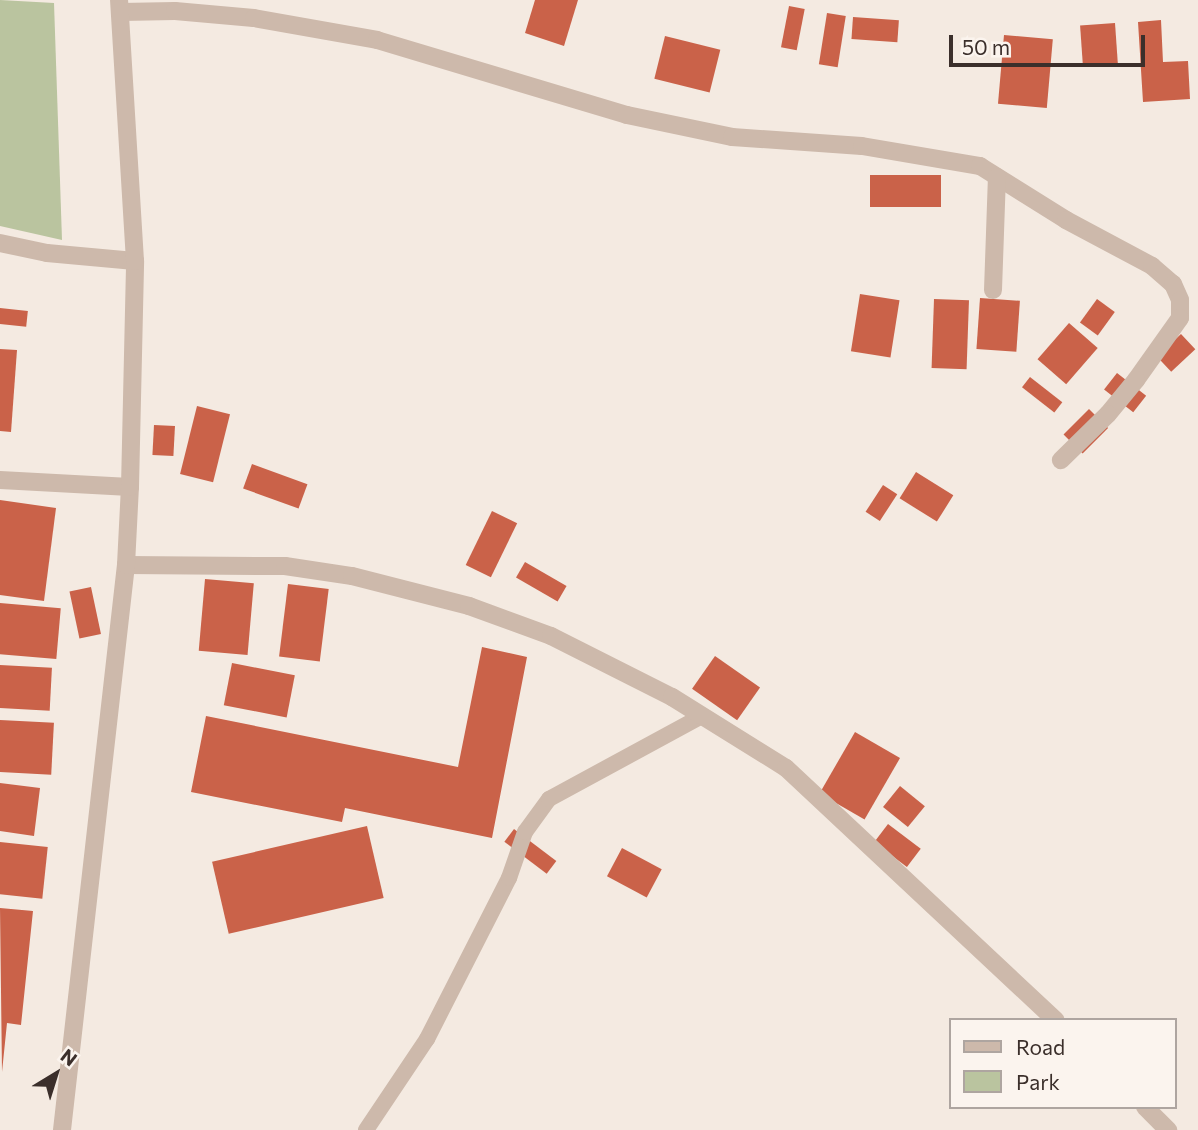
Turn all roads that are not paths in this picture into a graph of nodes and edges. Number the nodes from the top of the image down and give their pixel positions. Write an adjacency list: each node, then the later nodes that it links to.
1 (120, 6): 2 (street); 4 (street)
2 (997, 177): 5 (street); 6 (street)
3 (0, 243): 4 (street)
4 (135, 261): 8 (street)
5 (993, 290)
6 (1061, 460)
7 (0, 480): 8 (street)
8 (130, 486): 9 (street)
9 (126, 565): 10 (street); 13 (street)
10 (702, 716): 11 (street); 14 (lane)
11 (1053, 1018)
12 (1147, 1109): 15 (street)
13 (62, 1130)
14 (366, 1130)
15 (1168, 1130)

